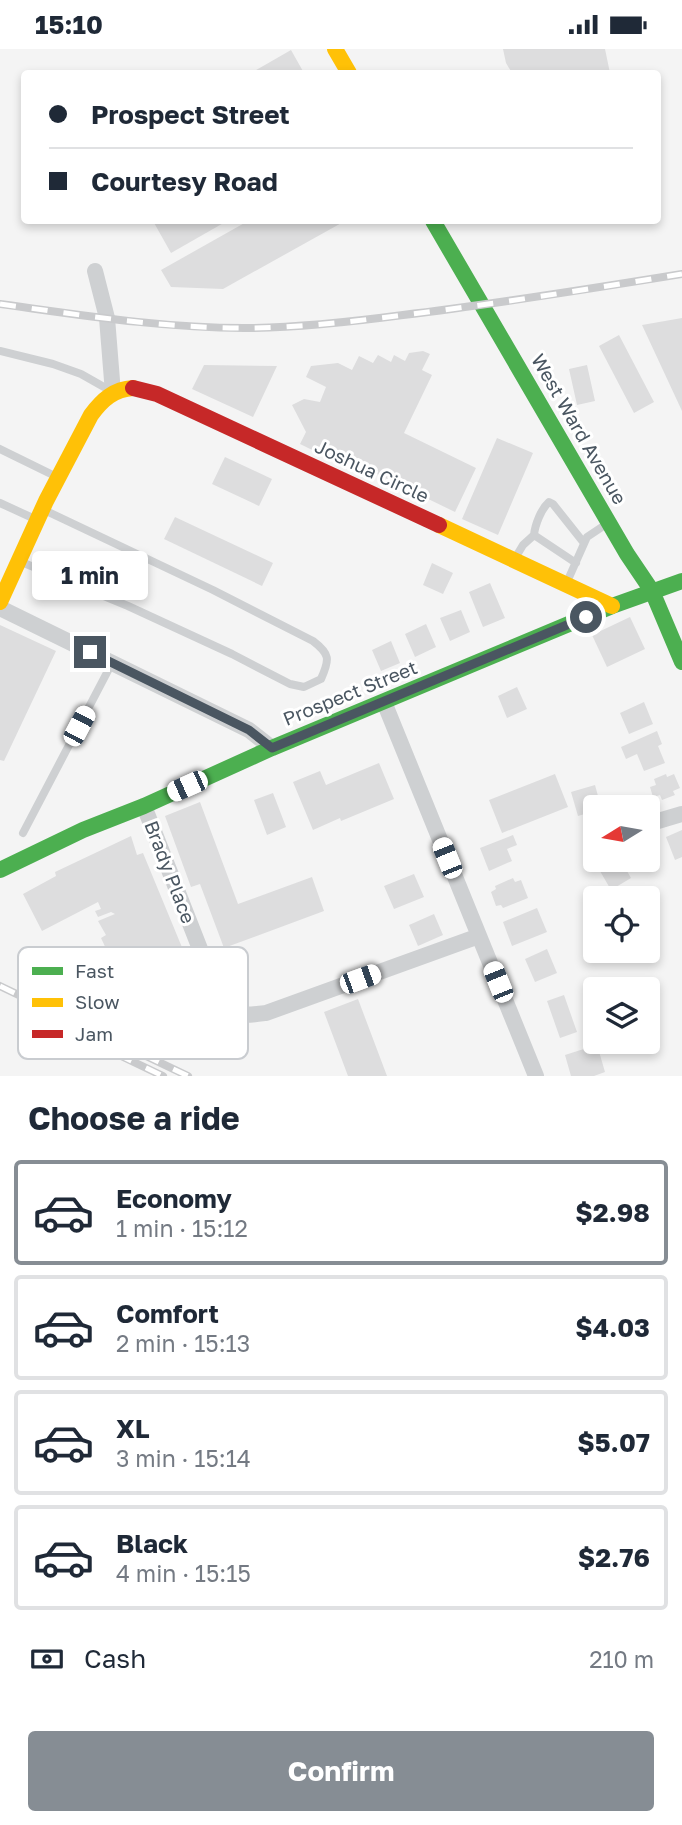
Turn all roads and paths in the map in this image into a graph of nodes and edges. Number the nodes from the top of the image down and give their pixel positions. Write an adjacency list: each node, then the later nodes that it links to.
1 (335, 49): 2 (street)
2 (347, 70)
3 (435, 224): 11 (street, West Ward Avenue)
4 (95, 271): 6 (street)
5 (0, 351): 6 (lane)
6 (113, 393): 8 (street); 15 (street, Joshua Circle)
7 (0, 449): 8 (lane)
8 (57, 477): 10 (street)
9 (0, 503): 10 (lane)
10 (40, 515): 14 (street); 14 (lane)
11 (609, 523): 13 (lane); 19 (street, West Ward Avenue)
12 (534, 535): 13 (lane); 15 (lane); 16 (lane)
13 (584, 543): 16 (lane)
14 (19, 561): 20 (street)
15 (513, 561): 18 (street, Joshua Circle)
16 (576, 563): 18 (lane)
17 (682, 581): 19 (street, Prospect Street)
18 (565, 585): 21 (street, Joshua Circle)
19 (652, 591): 21 (street, Prospect Street); 23 (street, West Ward Avenue)
20 (0, 603)
21 (612, 606): 25 (street, Prospect Street)
22 (0, 608): 24 (street)
23 (682, 662)
24 (113, 663): 26 (street); 30 (lane)
25 (384, 702): 26 (street, Prospect Street); 32 (street)
26 (272, 748): 27 (street, Prospect Street)
27 (144, 806): 31 (street, Prospect Street); 33 (street, Brady Place)
28 (682, 814): 29 (street)
29 (660, 820)
30 (23, 833)
31 (0, 870)
32 (479, 936): 34 (street, Brady Place); 35 (street)
33 (199, 947)
34 (248, 1015)
35 (536, 1076)

